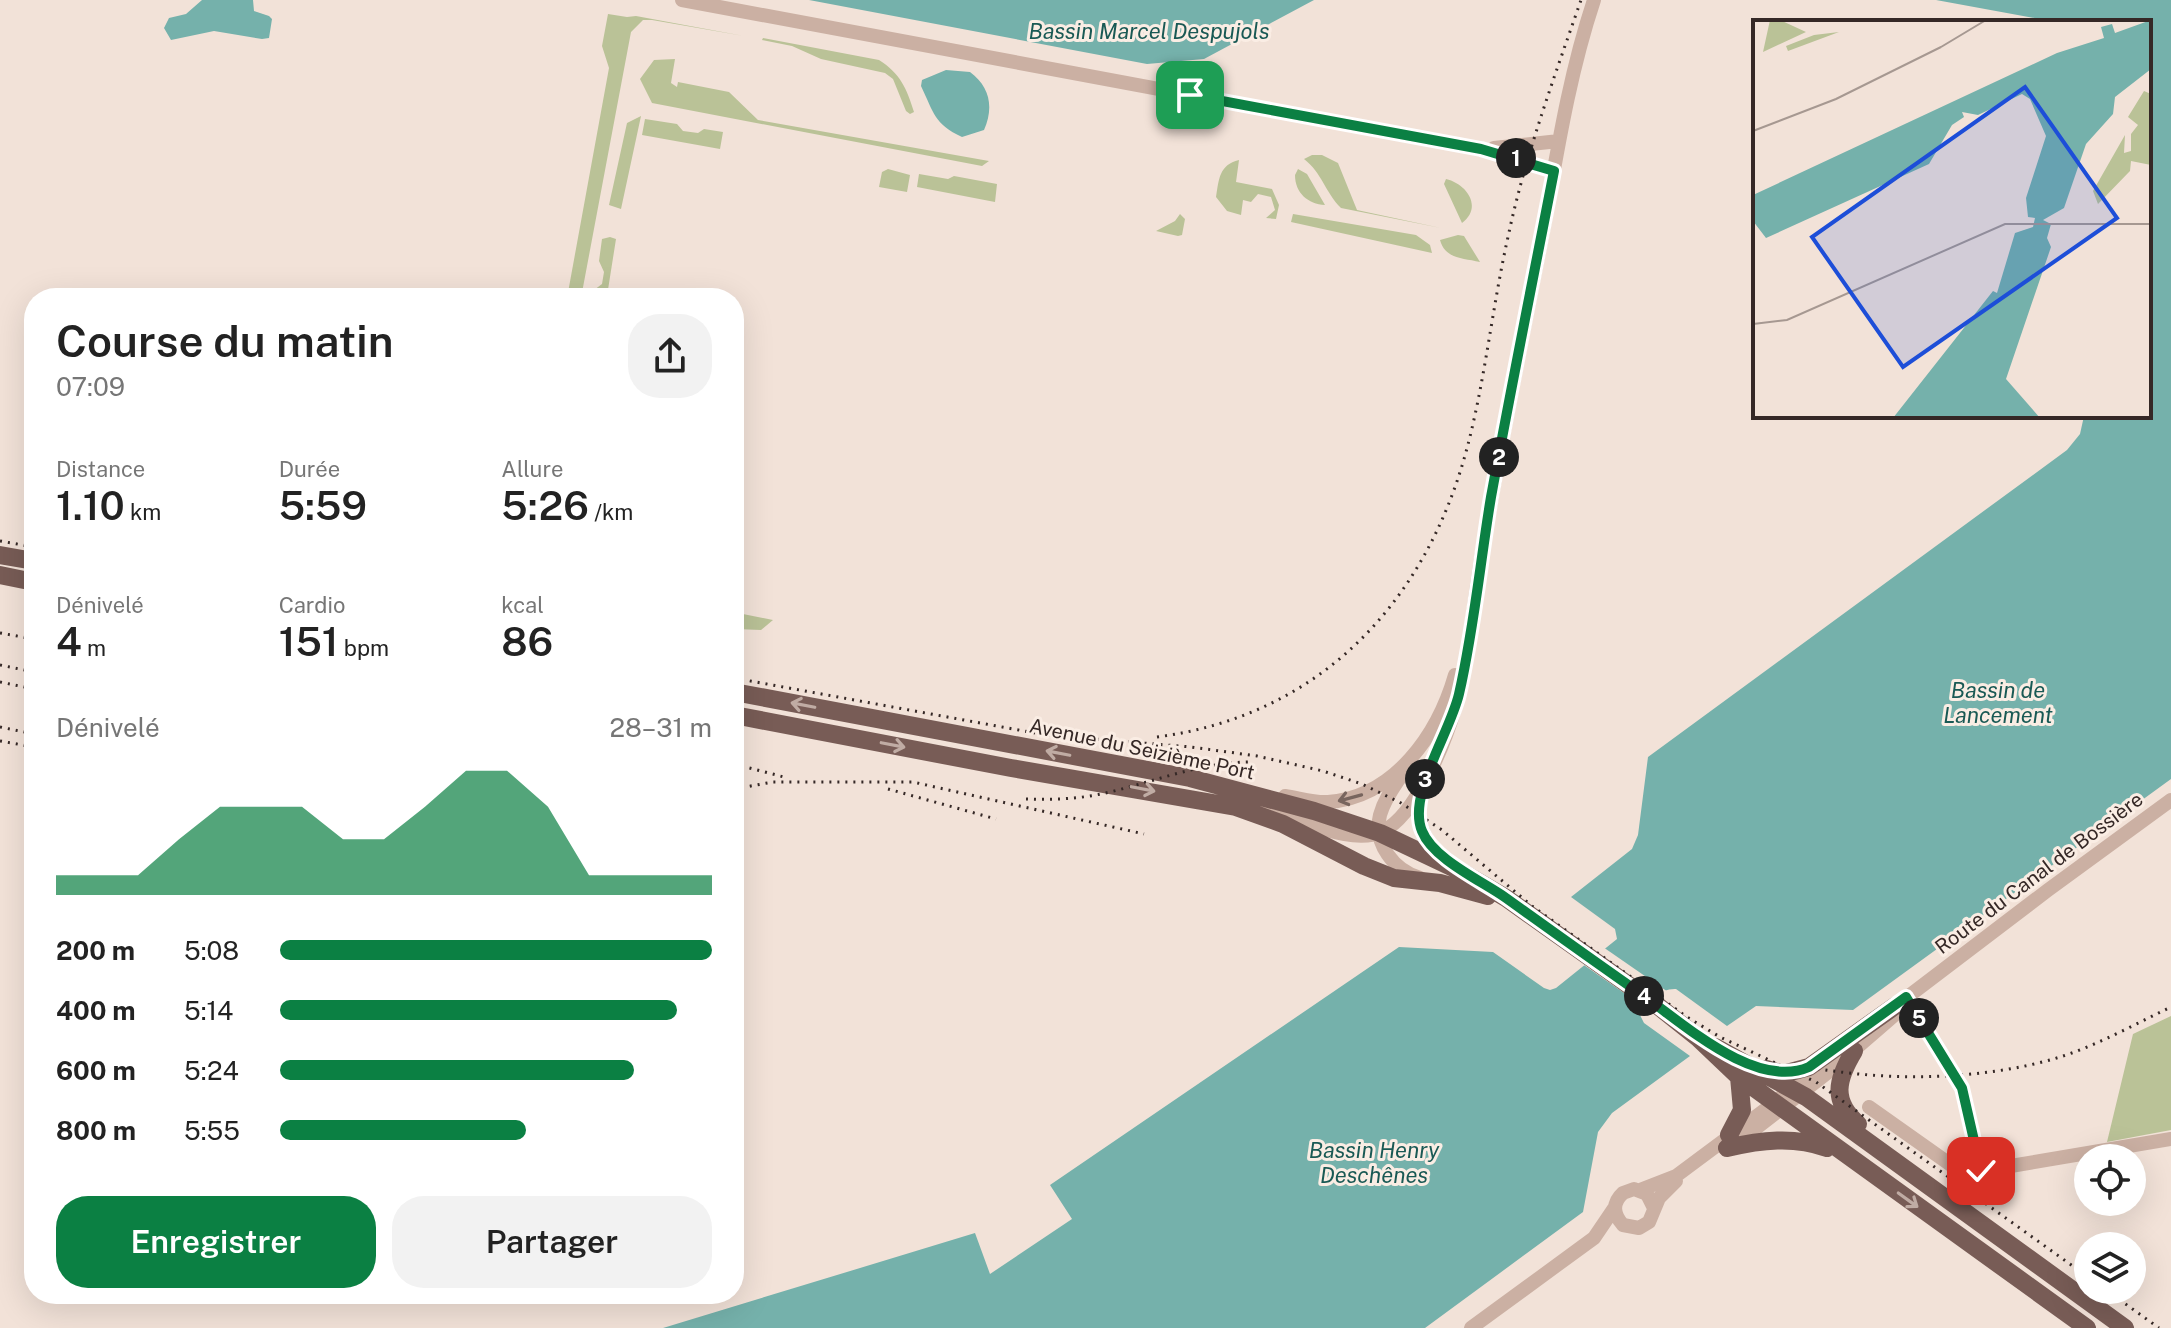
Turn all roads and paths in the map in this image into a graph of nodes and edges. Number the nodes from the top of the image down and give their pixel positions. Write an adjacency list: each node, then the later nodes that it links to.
1 (682, 0): 4 (street)
2 (1594, 0): 3 (street)
3 (1559, 141): 4 (street); 5 (street)
4 (1481, 149): 5 (street)
5 (1554, 171): 8 (street)
6 (0, 555): 7 (main road)
7 (24, 559)
8 (1478, 573): 13 (street); 14 (street)
9 (0, 575): 10 (main road)
10 (24, 580)
11 (744, 694): 15 (main road, Avenue du Seizième Port, one-way to 11)
12 (744, 717): 17 (main road, Avenue du Seizième Port, one-way to 17)
13 (1416, 752): 15 (street, one-way to 15); 18 (street)
14 (1426, 777): 18 (street); 20 (street)
15 (1190, 778): 18 (main road, Avenue du Seizième Port)
16 (2171, 800): 22 (street, Route du Canal de Bossière)
17 (1236, 807): 18 (street); 19 (main road, Avenue du Seizième Port)
18 (1380, 833): 19 (street); 20 (main road, Avenue du Seizième Port)
19 (1440, 883): 21 (main road, Avenue du Seizième Port)
20 (1494, 890): 21 (main road, Avenue du Seizième Port)
21 (1520, 909): 24 (main road, Avenue du Seizième Port)
22 (1904, 1002): 23 (street, Route du Canal de Bossière); 24 (main road); 25 (street, Route du Canal de Bossière); 30 (street)
23 (1854, 1051): 25 (street, Route du Canal de Bossière); 36 (main road)
24 (1742, 1070): 25 (main road, Avenue du Seizième Port); 28 (main road)
25 (1788, 1100): 28 (street, Route du Canal de Bossière); 29 (main road); 40 (main road)
26 (1869, 1107): 30 (street)
27 (2171, 1139): 30 (street)
28 (1728, 1141): 29 (main road); 31 (street, Route du Canal de Bossière); 33 (street, Route du Canal de Bossière)
29 (1847, 1157): 39 (main road, one-way to 39)
30 (1981, 1171)
31 (1640, 1190): 32 (street); 33 (street)
32 (1615, 1207): 34 (street); 35 (street)
33 (1654, 1208): 34 (street)
34 (1629, 1228): 35 (street)
35 (1594, 1238): 38 (street)
36 (2074, 1280)
37 (2106, 1304): 41 (main road)
38 (1471, 1328)
39 (2087, 1328)
40 (2125, 1328)
41 (2136, 1328)

